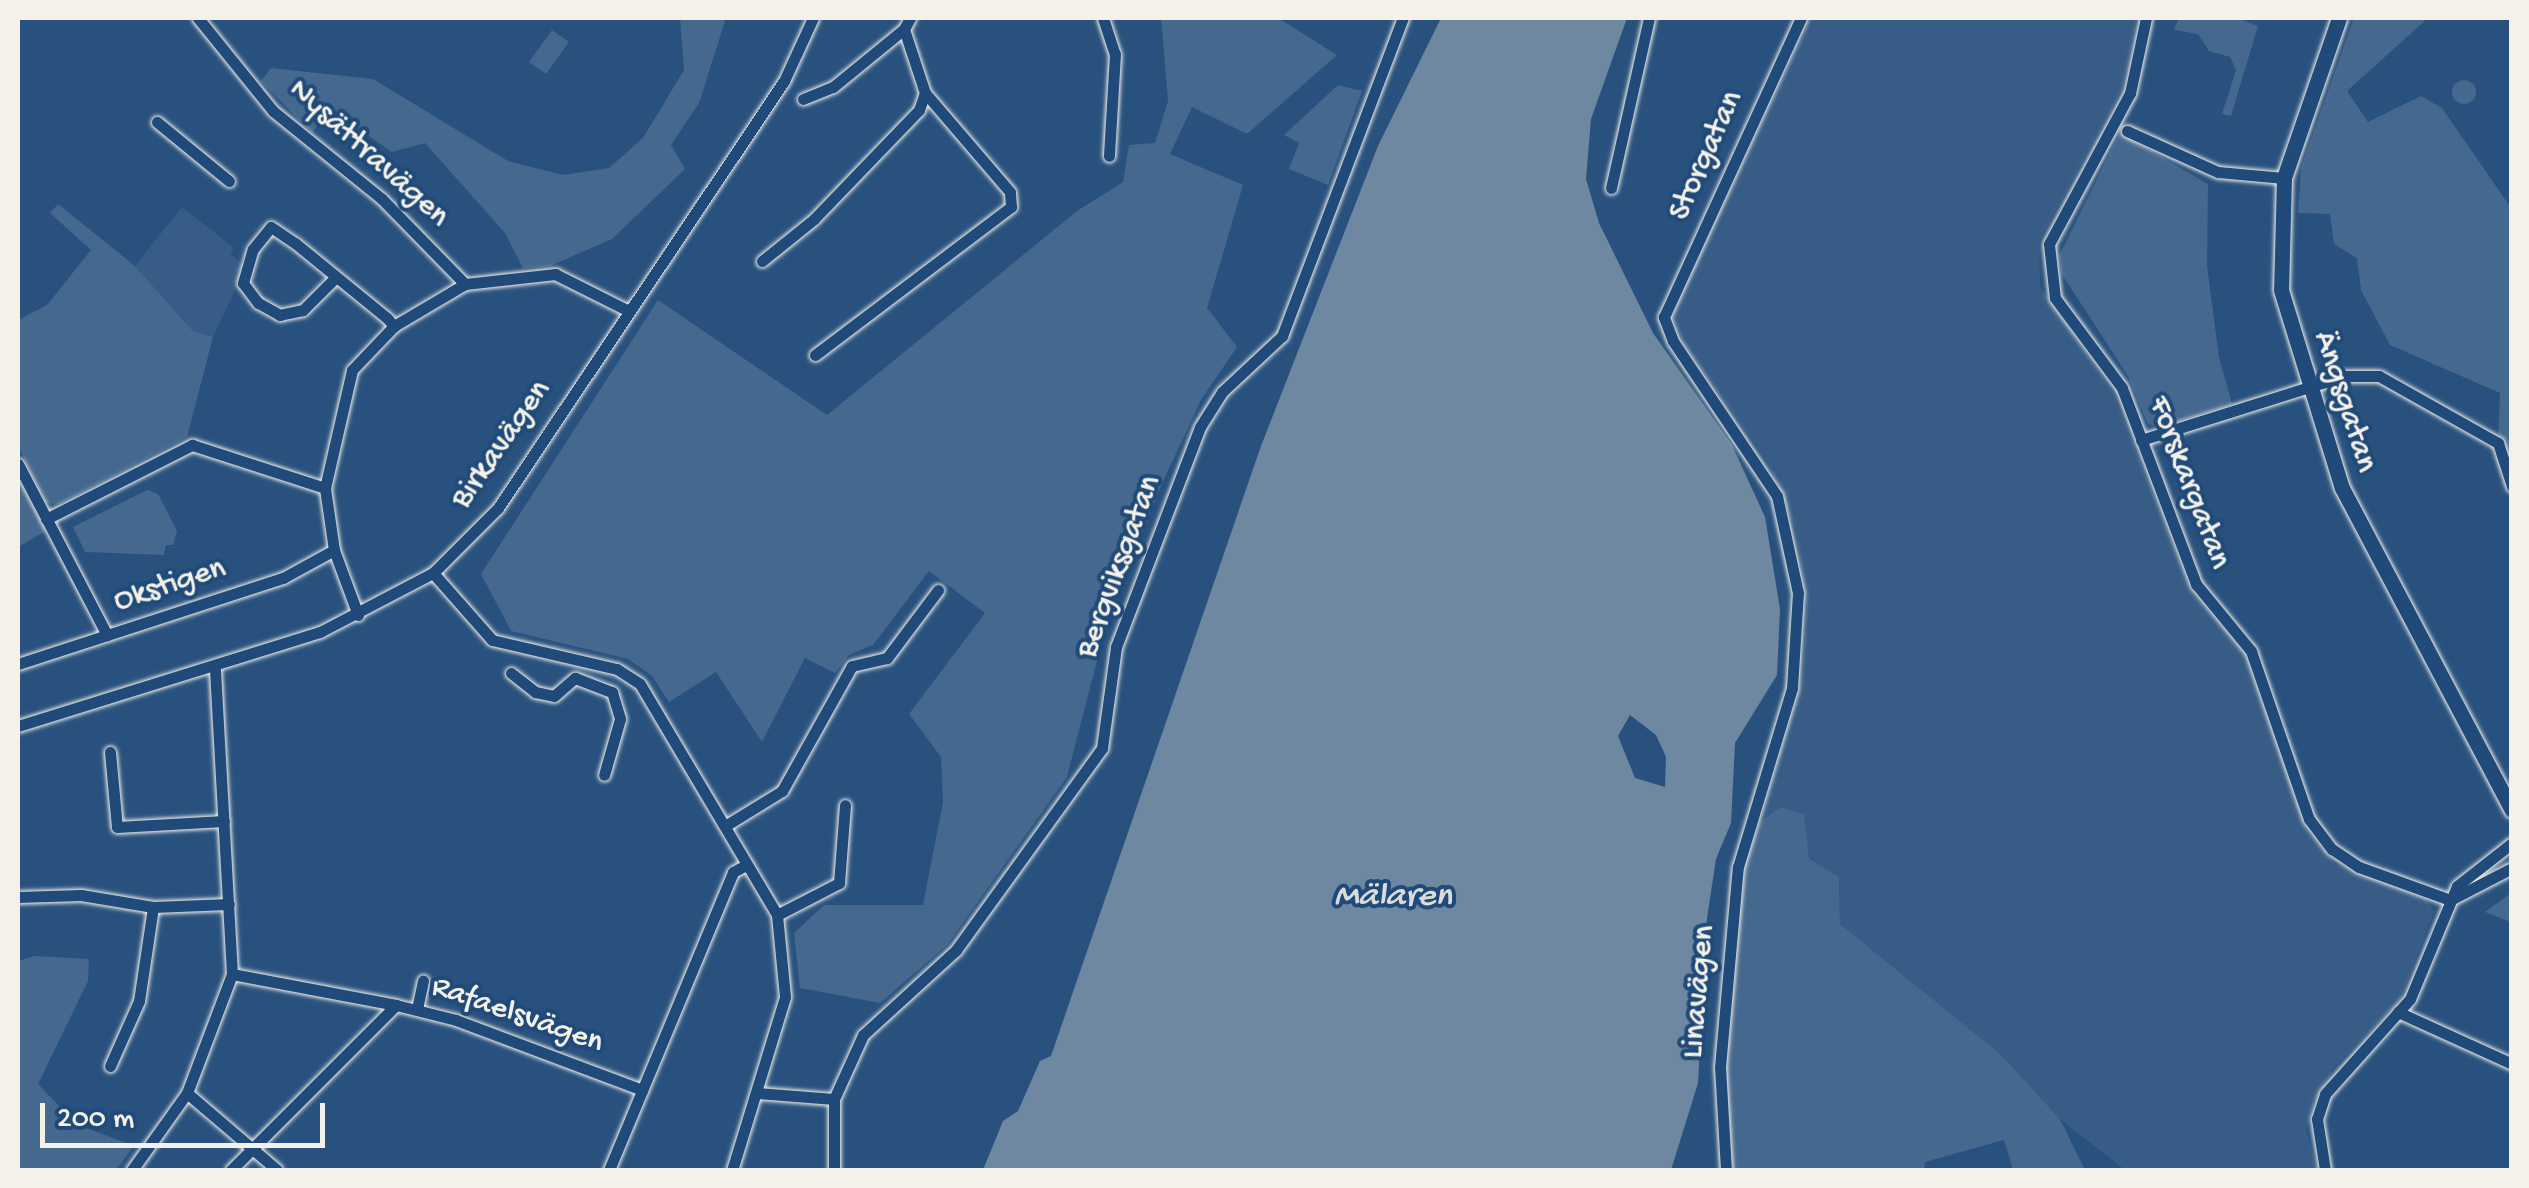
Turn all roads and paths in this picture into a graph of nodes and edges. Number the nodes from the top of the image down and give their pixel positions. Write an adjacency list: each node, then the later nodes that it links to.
1 (199, 18): 22 (street, Nysättravägen)
2 (813, 18): 23 (street, Birkavägen)
3 (1104, 18): 16 (street)
4 (1403, 18): 68 (street, Bergviksgatan)
5 (1649, 18): 19 (street)
6 (1801, 18): 24 (street, Storgatan)
7 (2146, 18): 28 (street, Forskargatan)
8 (2327, 18): 13 (main road, Ängsgatan)
9 (2338, 18): 13 (main road, Ängsgatan)
10 (907, 23): 11 (street); 12 (street)
11 (924, 93): 20 (street); 26 (street)
12 (804, 99)
13 (2306, 104): 17 (main road, Ängsgatan)
14 (158, 122): 18 (street)
15 (2127, 131): 17 (street)
16 (1109, 156)
17 (2284, 178): 27 (main road, Ängsgatan)
18 (229, 181)
19 (1611, 188)
20 (762, 261)
21 (336, 277): 21 (street); 25 (street)
22 (465, 284): 23 (street); 25 (street)
23 (627, 310): 34 (street, Birkavägen)
24 (1664, 317): 76 (street, Linavägen)
25 (394, 326): 31 (street)
26 (815, 355)
27 (2309, 390): 28 (street); 30 (street); 41 (main road, Ängsgatan)
28 (2142, 440): 54 (street, Forskargatan)
29 (18, 464): 32 (street)
30 (2512, 486)
31 (325, 488): 32 (street); 33 (street)
32 (46, 519): 37 (street)
33 (334, 550): 36 (street); 37 (street, Okstigen)
34 (434, 573): 36 (street, Birkavägen); 49 (street)
35 (938, 590): 49 (street)
36 (358, 615): 39 (street, Birkavägen)
37 (107, 635): 38 (street, Okstigen)
38 (18, 664)
39 (215, 666): 42 (street, Birkavägen); 48 (street)
40 (511, 673): 44 (street)
41 (2452, 695): 45 (main road, Ängsgatan); 47 (main road, Ängsgatan)
42 (18, 726)
43 (110, 752): 48 (street)
44 (604, 775)
45 (2512, 786)
46 (845, 804): 57 (street)
47 (2512, 810)
48 (224, 821): 55 (street)
49 (725, 826): 51 (street)
50 (2512, 843): 54 (street)
51 (746, 864): 57 (street); 65 (street)
52 (2512, 868): 54 (street)
53 (18, 897): 56 (street)
54 (2450, 900): 62 (street)
55 (229, 904): 56 (street); 58 (street)
56 (153, 907): 64 (street)
57 (778, 915): 66 (street)
58 (232, 974): 60 (street); 67 (street)
59 (423, 981): 61 (street)
60 (396, 1006): 61 (street, Rafaelsvägen); 69 (street, Rafaelsvägen)
61 (416, 1008): 65 (street, Rafaelsvägen)
62 (2398, 1012): 63 (street); 77 (street)
63 (2512, 1064)
64 (110, 1066)
65 (642, 1090): 73 (street)
66 (757, 1092): 68 (street); 74 (street)
67 (187, 1094): 69 (street); 70 (street)
68 (834, 1098): 75 (street, Bergviksgatan)
69 (250, 1148): 71 (street, Rafaelsvägen); 72 (street)
70 (132, 1170)
71 (231, 1170)
72 (277, 1170)
73 (609, 1170)
74 (732, 1170)
75 (834, 1170)
76 (1726, 1170)
77 (2325, 1170)

